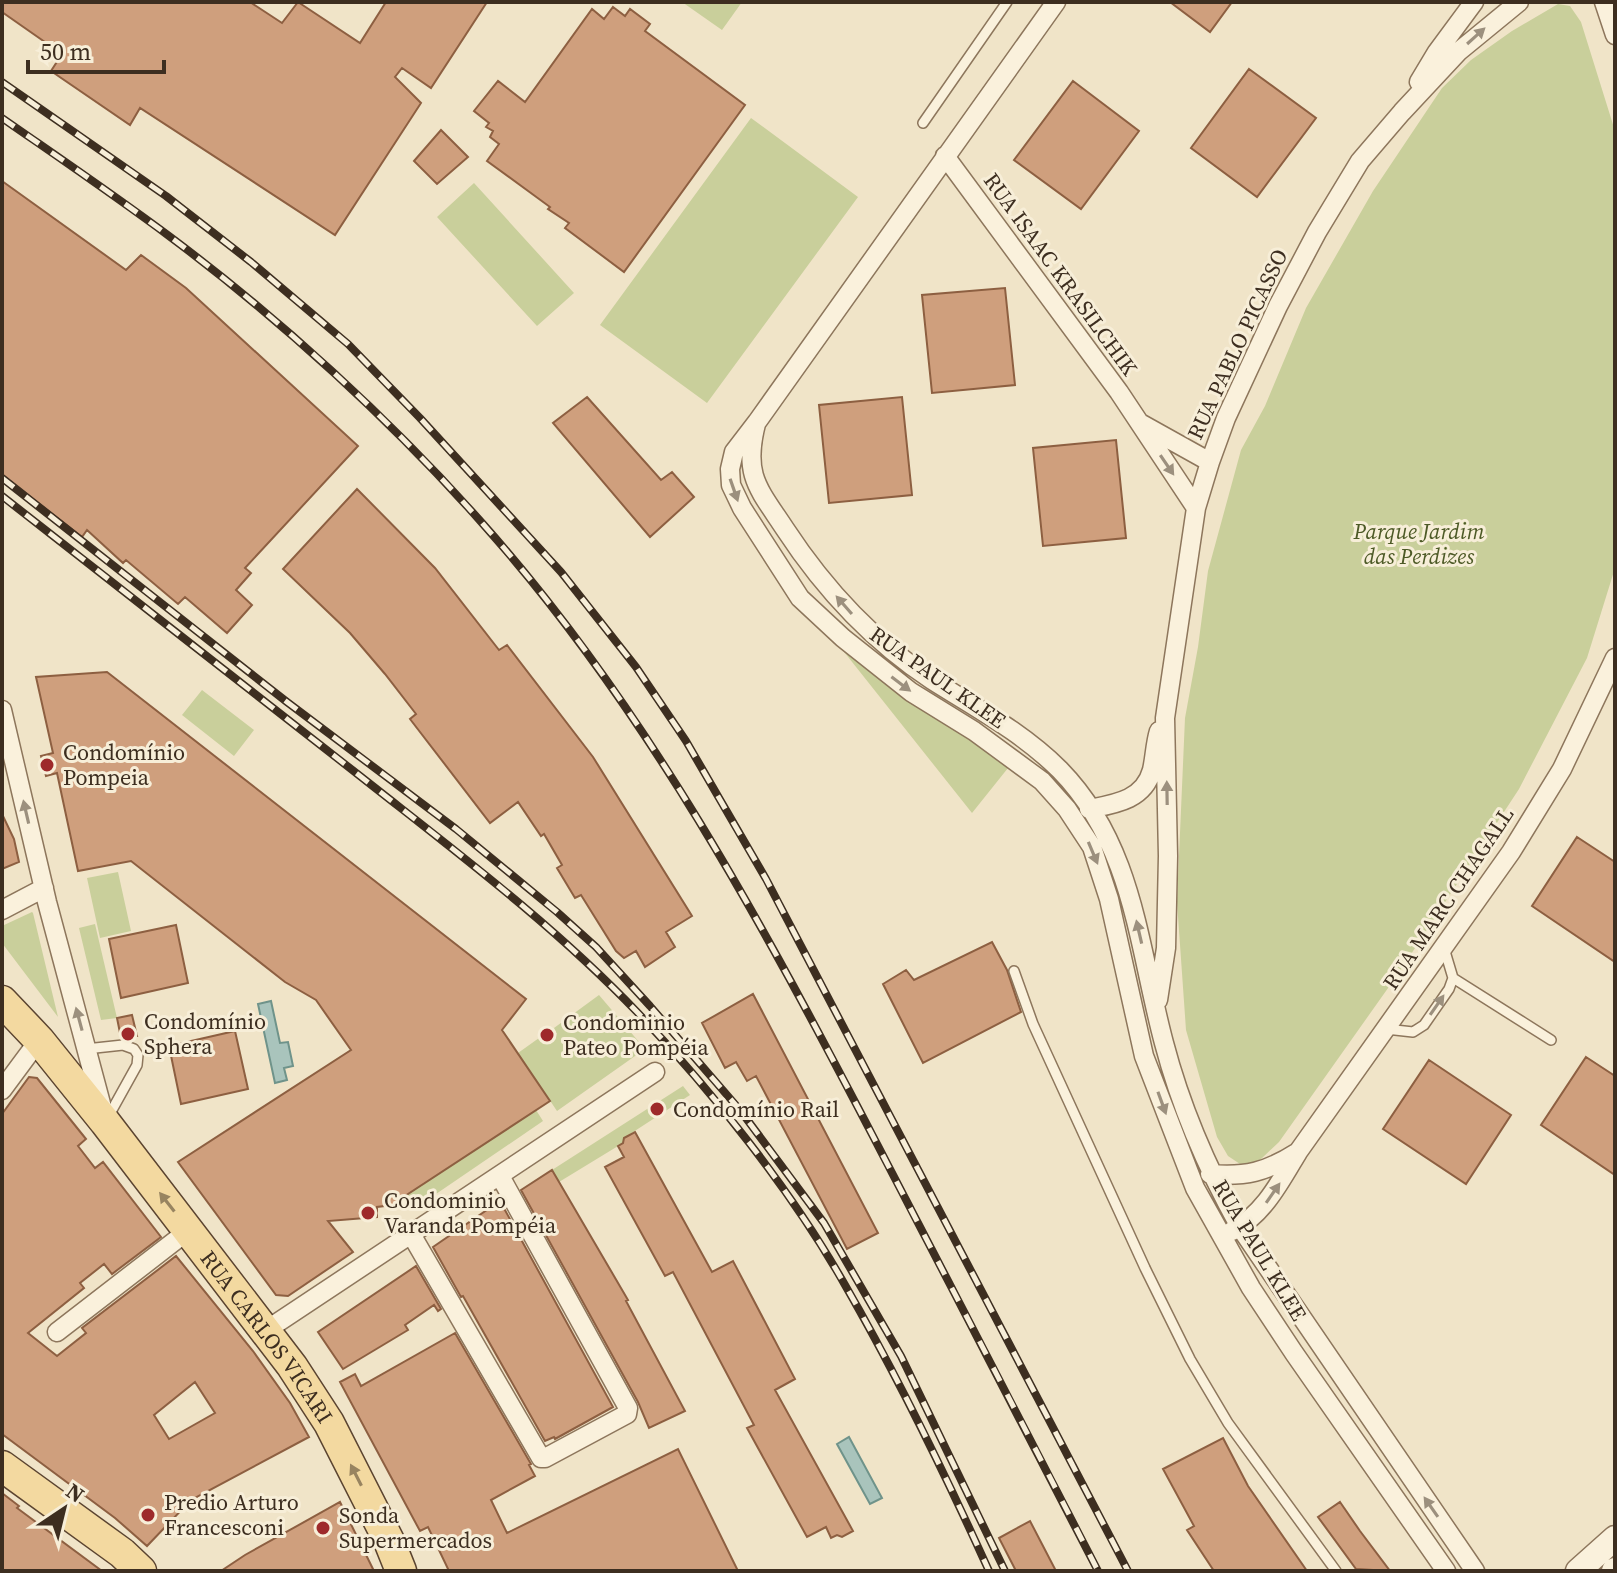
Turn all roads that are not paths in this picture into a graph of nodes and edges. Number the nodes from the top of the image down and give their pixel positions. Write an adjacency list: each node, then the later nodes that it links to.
1 (1007, 2): 8 (lane)
2 (1056, 2): 9 (street)
3 (1474, 2): 7 (street, RUA PABLO PICASSO)
4 (1519, 2): 7 (street, RUA PABLO PICASSO, one-way to 4)
5 (1604, 2): 6 (street)
6 (1615, 35)
7 (1402, 112): 12 (street, RUA PABLO PICASSO)
8 (923, 123)
9 (945, 156): 10 (street, RUA ISAAC KRASILCHIK); 11 (street)
10 (1138, 421): 12 (street, RUA ISAAC KRASILCHIK); 13 (street, RUA ISAAC KRASILCHIK, one-way to 13)
11 (757, 422): 17 (street, RUA PAUL KLEE, one-way to 11); 38 (street, RUA PAUL KLEE, one-way to 38)
12 (1210, 462): 13 (street, RUA PABLO PICASSO)
13 (1196, 508): 16 (street, RUA PABLO PICASSO)
14 (1615, 658): 20 (street, RUA MARC CHAGALL)
15 (2, 710): 18 (street, one-way to 15)
16 (1165, 718): 17 (street, RUA PABLO PICASSO); 24 (street, RUA PABLO PICASSO, one-way to 16)
17 (1089, 809): 24 (street, RUA PAUL KLEE, one-way to 17)
18 (44, 888): 19 (street); 28 (street, one-way to 18)
19 (2, 910)
20 (1444, 948): 22 (lane); 25 (street, RUA MARC CHAGALL)
21 (1014, 971): 45 (lane)
22 (1453, 978): 25 (lane, one-way to 22); 27 (lane)
23 (2, 1001): 26 (main road, RUA CARLOS VICARI)
24 (1157, 1011): 33 (street, RUA PAUL KLEE)
25 (1386, 1029): 32 (street, RUA MARC CHAGALL)
26 (39, 1040): 30 (street); 31 (main road, RUA CARLOS VICARI)
27 (1551, 1040)
28 (86, 1049): 31 (street); 31 (lane)
29 (655, 1072): 34 (street)
30 (2, 1090)
31 (105, 1122): 36 (main road, RUA CARLOS VICARI, one-way to 31)
32 (1298, 1152): 33 (street, RUA MARC CHAGALL); 35 (street, RUA MARC CHAGALL, one-way to 32)
33 (1210, 1174): 35 (street, RUA PAUL KLEE)
34 (500, 1176): 37 (street); 37 (street)
35 (1240, 1227): 38 (street, RUA MARC CHAGALL); 47 (street, RUA PAUL KLEE, one-way to 35)
36 (189, 1230): 39 (main road, RUA CARLOS VICARI); 40 (street)
37 (411, 1234): 39 (street)
38 (1222, 1236): 46 (street, RUA PAUL KLEE)
39 (265, 1331): 44 (main road, RUA CARLOS VICARI, one-way to 39)
40 (57, 1332)
41 (4, 1472): 43 (main road)
42 (1615, 1538): 48 (street)
43 (139, 1570)
44 (401, 1571)
45 (1336, 1571)
46 (1446, 1571)
47 (1475, 1571)
48 (1578, 1571)

